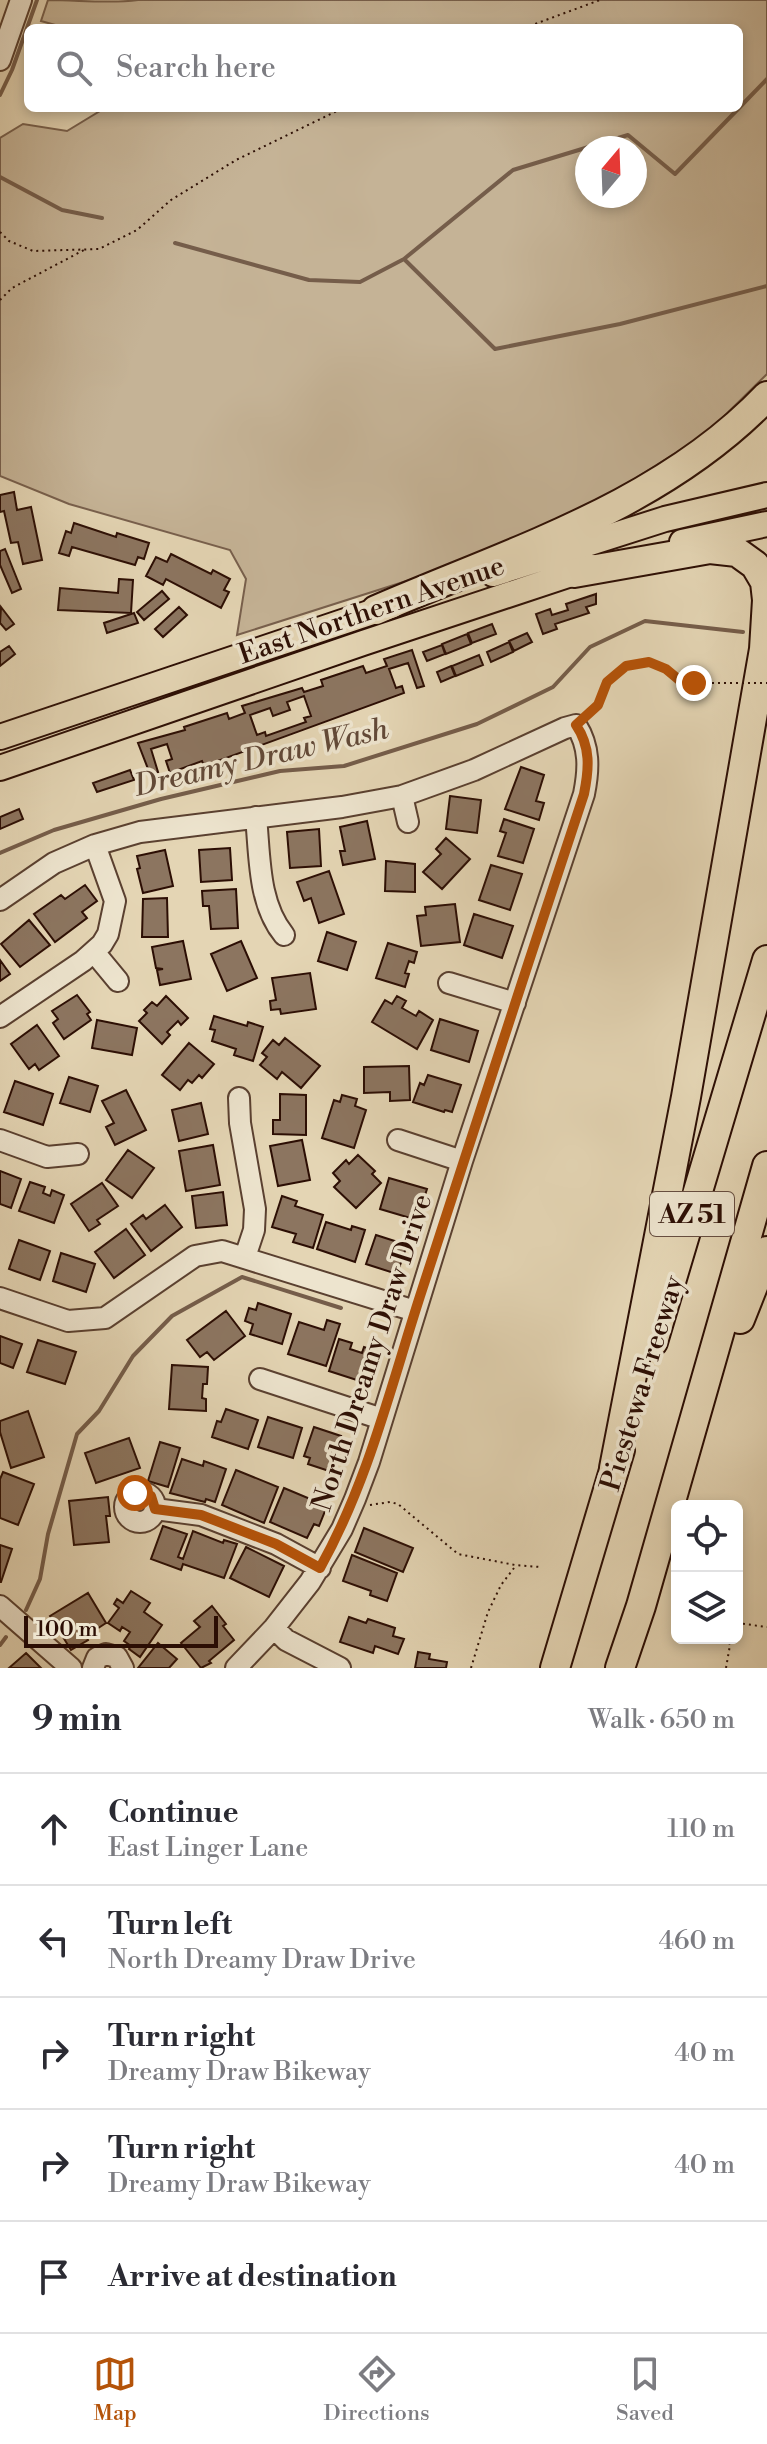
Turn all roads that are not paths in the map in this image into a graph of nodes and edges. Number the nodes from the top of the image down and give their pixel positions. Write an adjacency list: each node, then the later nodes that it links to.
1 (21, 0): 2 (street)
2 (0, 60)
3 (767, 396): 7 (highway)
4 (767, 495): 7 (main road, East Northern Avenue)
5 (767, 524): 6 (main road, East Northern Avenue)
6 (574, 573): 8 (highway); 10 (main road, East Northern Avenue)
7 (376, 610): 9 (main road, East Northern Avenue)
8 (765, 640): 35 (highway)
9 (0, 737)
10 (0, 768)
11 (402, 796): 12 (street); 13 (street); 21 (street, North Dreamy Draw Drive)
12 (256, 817): 14 (street); 16 (street)
13 (408, 822)
14 (95, 845): 15 (street); 17 (street)
15 (0, 900)
16 (284, 935)
17 (94, 952): 19 (street); 22 (street)
18 (767, 960): 35 (highway, Piestewa Freeway / AZ 51)
19 (118, 981)
20 (449, 983): 21 (street)
21 (515, 1003): 27 (street, North Dreamy Draw Drive)
22 (0, 1017)
23 (239, 1098): 30 (street)
24 (0, 1140): 26 (street)
25 (398, 1140): 27 (street)
26 (78, 1154)
27 (462, 1161): 32 (street, North Dreamy Draw Drive)
28 (767, 1166): 36 (highway, AZ 51)
29 (767, 1251): 36 (highway)
30 (245, 1257): 31 (street); 32 (street)
31 (0, 1298)
32 (415, 1311): 34 (street, North Dreamy Draw Drive)
33 (260, 1379): 34 (street)
34 (382, 1419): 38 (street, North Dreamy Draw Drive)
35 (614, 1468): 46 (highway, Piestewa Freeway / AZ 51)
36 (679, 1476): 47 (highway, AZ 51)
37 (155, 1509): 38 (street)
38 (320, 1568): 40 (street, North Dreamy Draw Drive)
39 (4, 1610): 41 (street)
40 (274, 1628): 44 (street, North Dreamy Draw Drive); 45 (street)
41 (71, 1668)
42 (93, 1668): 43 (street)
43 (123, 1668)
44 (236, 1668)
45 (340, 1668)
46 (555, 1668)
47 (620, 1668)

